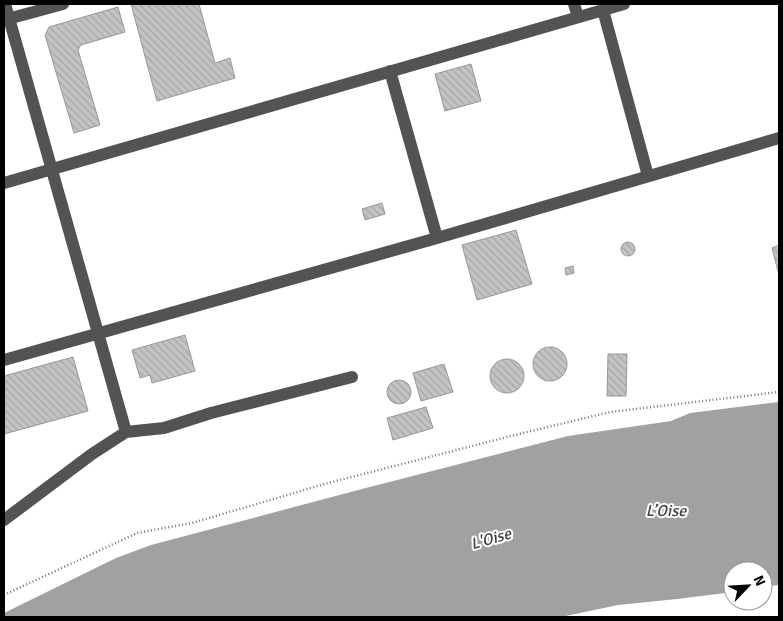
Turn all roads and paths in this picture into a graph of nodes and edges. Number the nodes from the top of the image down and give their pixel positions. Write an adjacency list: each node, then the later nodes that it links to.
1 (5, 4): 7 (street)
2 (63, 4): 7 (street)
3 (574, 4): 6 (street)
4 (624, 4): 5 (street)
5 (603, 10): 6 (street); 11 (street)
6 (578, 17): 8 (street)
7 (7, 19): 10 (street)
8 (390, 71): 10 (street); 13 (street)
9 (779, 138): 11 (street)
10 (52, 170): 12 (street); 14 (street)
11 (648, 176): 13 (street)
12 (4, 183)
13 (437, 238): 14 (street)
14 (98, 332): 15 (street); 18 (street)
15 (4, 360)
16 (352, 376): 18 (street)
17 (779, 392): 20 (path)
18 (126, 432): 19 (street)
19 (4, 520)
20 (4, 595)

